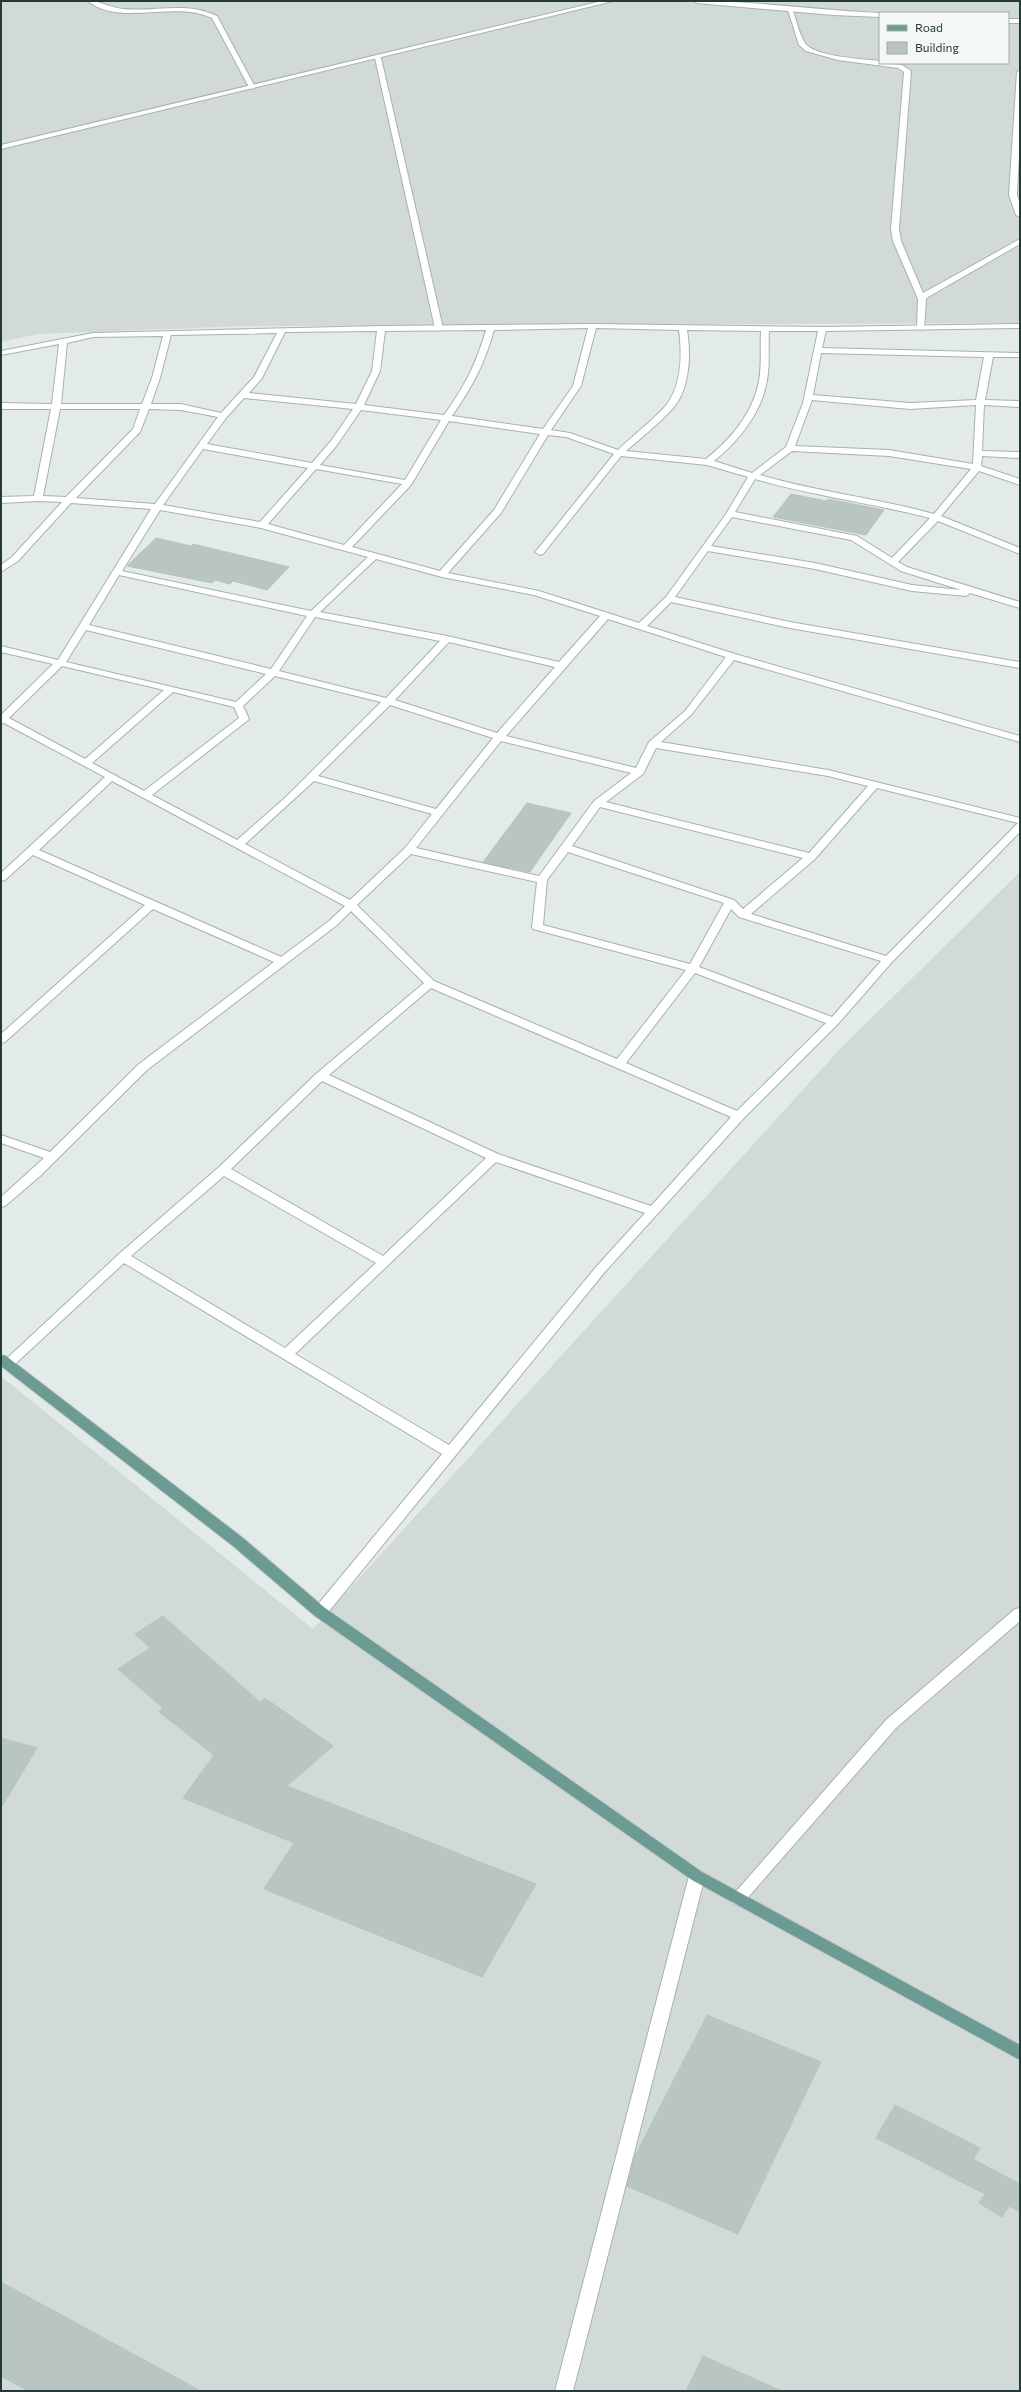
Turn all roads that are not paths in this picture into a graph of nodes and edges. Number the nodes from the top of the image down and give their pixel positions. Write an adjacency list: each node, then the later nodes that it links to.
1 (91, 1): 12 (street)
2 (610, 1): 8 (street)
3 (697, 1): 4 (street)
4 (789, 8): 5 (street); 9 (street)
5 (879, 14)
6 (1009, 20): 7 (street)
7 (1020, 21)
8 (378, 58): 12 (street); 23 (street)
9 (879, 63)
10 (887, 64): 17 (street)
11 (1020, 72): 14 (street)
12 (252, 87): 13 (street)
13 (1, 147)
14 (1017, 192): 15 (street)
15 (1020, 215)
16 (1020, 241): 17 (street)
17 (922, 299): 24 (street)
18 (593, 326): 19 (street); 21 (street); 44 (street)
19 (683, 326): 25 (street); 47 (street)
20 (1020, 326): 24 (street)
21 (490, 327): 23 (street); 43 (street)
22 (381, 328): 23 (street); 27 (street); 41 (street)
23 (439, 328)
24 (921, 328): 26 (street)
25 (765, 329): 26 (street); 50 (street)
26 (823, 329): 30 (street)
27 (282, 330): 28 (street); 34 (street)
28 (168, 332): 29 (street); 39 (street)
29 (63, 341): 31 (street); 40 (street)
30 (817, 350): 32 (street); 35 (street)
31 (1, 353)
32 (989, 354): 33 (street); 36 (street)
33 (1020, 355)
34 (242, 395): 41 (street); 42 (street)
35 (808, 397): 36 (street); 46 (street)
36 (980, 402): 37 (street); 48 (street)
37 (1020, 404)
38 (1, 406): 40 (street)
39 (145, 406): 40 (street); 42 (street); 58 (street)
40 (56, 407): 56 (street)
41 (359, 407): 43 (street); 51 (street)
42 (223, 416): 45 (street)
43 (446, 418): 44 (street); 55 (street)
44 (545, 432): 47 (street); 71 (street)
45 (201, 446): 51 (street); 59 (street)
46 (790, 448): 52 (street); 53 (street)
47 (619, 453): 50 (street); 66 (street)
48 (979, 453): 49 (street); 52 (street)
49 (1020, 455)
50 (708, 462): 53 (street)
51 (314, 465): 55 (street); 62 (street)
52 (977, 468): 54 (street); 61 (street)
53 (753, 476): 60 (street); 61 (street)
54 (1020, 482)
55 (408, 483): 63 (street)
56 (38, 498): 57 (street); 58 (street)
57 (1, 500)
58 (67, 502): 59 (street); 69 (street)
59 (156, 507): 62 (street); 70 (street)
60 (730, 514): 64 (street); 68 (street)
61 (936, 517): 65 (street); 68 (street)
62 (262, 525): 63 (street)
63 (347, 547): 67 (street)
64 (705, 548): 72 (street); 73 (street)
65 (1020, 551)
66 (540, 552)
67 (373, 557): 71 (street); 75 (street)
68 (893, 562): 72 (street)
69 (1, 569)
70 (116, 572): 75 (street); 77 (street)
71 (442, 574): 76 (street)
72 (991, 596): 74 (street)
73 (669, 599): 78 (street); 83 (street)
74 (1020, 605)
75 (313, 614): 79 (street); 85 (street)
76 (606, 616): 78 (street); 84 (street)
77 (83, 626): 82 (street); 85 (street)
78 (640, 627): 81 (street)
79 (447, 639): 84 (street); 87 (street)
80 (1, 649): 82 (street)
81 (732, 656): 91 (street); 92 (street)
82 (62, 662): 86 (street); 89 (street)
83 (1020, 665)
84 (562, 666): 90 (street)
85 (272, 673): 87 (street); 88 (street)
86 (171, 689): 88 (street); 93 (street)
87 (388, 701): 90 (street); 96 (street)
88 (238, 705): 98 (street)
89 (2, 719): 93 (street)
90 (499, 737): 94 (street); 100 (street)
91 (1020, 739)
92 (653, 744): 94 (street); 97 (street)
93 (86, 763): 95 (street)
94 (639, 772): 99 (street)
95 (111, 777): 98 (street); 106 (street)
96 (311, 777): 100 (street); 103 (street)
97 (875, 785): 101 (street); 107 (street)
98 (145, 795): 103 (street)
99 (598, 803): 104 (street); 107 (street)
100 (438, 813): 105 (street)
101 (1020, 821)
102 (1020, 826): 114 (street)
103 (238, 845): 112 (street)
104 (566, 848): 109 (street); 110 (street)
105 (409, 850): 109 (street); 112 (street)
106 (32, 851): 108 (street); 111 (street)
107 (811, 857): 113 (street)
108 (1, 878)
109 (542, 880): 116 (street)
110 (730, 902): 113 (street); 116 (street)
111 (152, 904): 115 (street); 119 (street)
112 (351, 905): 115 (street); 117 (street)
113 (744, 915): 114 (street)
114 (888, 960): 118 (street)
115 (282, 962): 124 (street)
116 (693, 968): 118 (street); 120 (street)
117 (430, 983): 120 (street); 121 (street)
118 (834, 1022): 122 (street)
119 (2, 1038)
120 (620, 1063): 122 (street)
121 (321, 1076): 125 (street); 126 (street)
122 (739, 1116): 128 (street)
123 (1, 1139): 124 (street)
124 (52, 1157): 127 (street)
125 (494, 1157): 128 (street); 130 (street)
126 (223, 1170): 129 (street); 130 (street)
127 (1, 1203)
128 (652, 1211): 133 (street)
129 (123, 1257): 131 (street); 132 (street)
130 (382, 1261): 131 (street)
131 (287, 1354): 133 (street)
132 (5, 1361): 134 (main road)
133 (450, 1452): 134 (street)
134 (320, 1612): 136 (main road)
135 (1020, 1613): 137 (street)
136 (697, 1876): 137 (main road); 139 (street)
137 (738, 1899): 138 (main road)
138 (1020, 2053)
139 (564, 2391)

